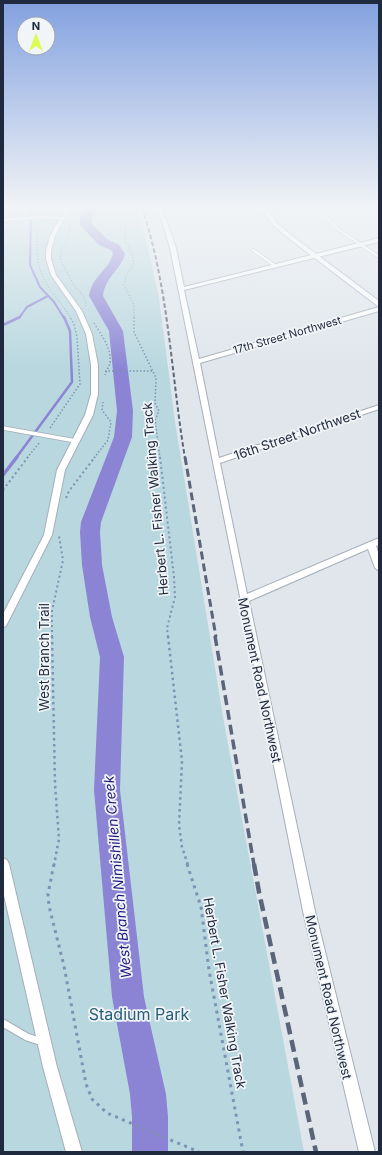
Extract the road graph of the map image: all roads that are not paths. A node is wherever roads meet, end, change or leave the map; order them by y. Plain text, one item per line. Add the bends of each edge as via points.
1 (49, 262) edge
2 (176, 262) edge
3 (270, 262) edge
4 (288, 262) edge
5 (323, 262) edge
6 (274, 265) junction
7 (182, 289) junction
8 (379, 305) edge
9 (379, 309) edge
10 (196, 362) junction
11 (379, 407) edge
12 (3, 428) edge
13 (76, 441) junction
14 (216, 462) junction
15 (375, 543) edge
16 (379, 568) edge
17 (244, 599) junction
18 (3, 623) edge
19 (3, 864) edge
20 (3, 1023) edge
21 (44, 1042) junction
22 (74, 1152) edge
23 (367, 1152) edge

1 - 13 street via 55,278 84,322 94,356 92,405
2 - 7 street, Monument Road Northwest
3 - 6 lane
4 - 6 street
5 - 8 main road
6 - 7 street
7 - 10 street, Monument Road Northwest
9 - 10 street, 17th Street Northwest
10 - 14 street, Monument Road Northwest
11 - 14 street, 16th Street Northwest
12 - 13 lane
13 - 18 street via 59,478 48,535
14 - 17 street, Monument Road Northwest
15 - 16 street
15 - 17 street
17 - 23 street, Monument Road Northwest via 311,919
19 - 21 street
20 - 21 lane via 27,1038
21 - 22 street

